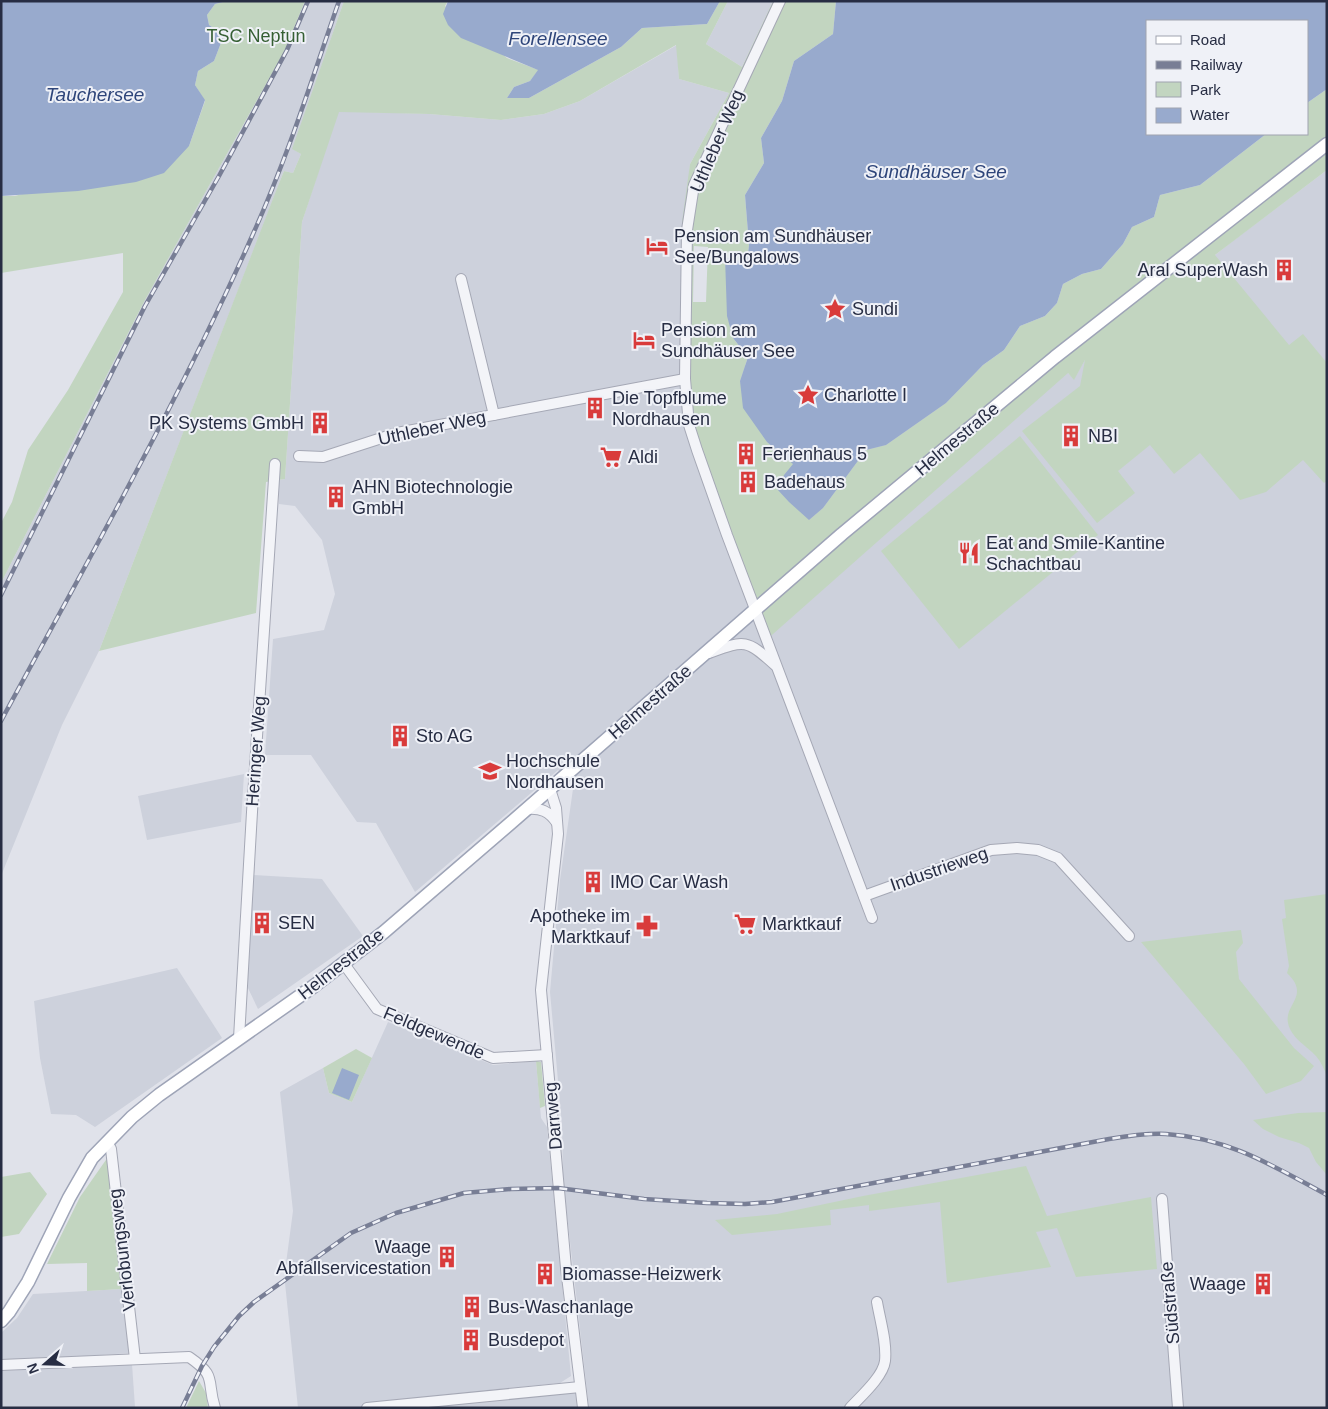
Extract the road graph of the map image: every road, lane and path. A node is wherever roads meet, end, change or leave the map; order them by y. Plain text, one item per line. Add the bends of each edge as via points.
1 (780, 1) edge
2 (1327, 144) edge
3 (461, 279) dead end
4 (685, 379) junction
5 (494, 415) junction
6 (299, 456) dead end
7 (276, 464) dead end
8 (756, 609) junction
9 (705, 654) junction
10 (778, 667) junction
11 (550, 789) junction
12 (527, 809) junction
13 (558, 824) junction
14 (864, 896) junction
15 (872, 918) dead end
16 (1129, 936) dead end
17 (344, 964) junction
18 (239, 1038) junction
19 (547, 1055) junction
20 (107, 1142) junction
21 (1162, 1199) dead end
22 (877, 1302) dead end
23 (1, 1320) edge
24 (135, 1358) junction
25 (1, 1365) edge
26 (580, 1386) junction
27 (417, 1405) edge
28 (215, 1408) edge
29 (367, 1408) edge
30 (583, 1408) edge
31 (850, 1408) edge
32 (1178, 1408) edge

1 - 4 street, Uthleber Weg via 694,185 687,230
2 - 8 main road, Helmestraße via 1055,357
3 - 5 street
4 - 5 street, Uthleber Weg
4 - 8 street, Uthleber Weg via 689,425
5 - 6 street, Uthleber Weg via 397,433 323,458
7 - 18 street, Heringer Weg
8 - 9 main road, Helmestraße
8 - 10 street
9 - 10 street via 742,643 758,650
9 - 11 main road, Helmestraße
10 - 14 street
11 - 12 main road, Helmestraße
11 - 13 street, Darrweg
12 - 13 street via 546,811
12 - 17 main road, Helmestraße
13 - 19 street, Darrweg via 541,990
14 - 15 street
14 - 16 street, Industrieweg via 991,850 1038,850 1058,858
17 - 18 main road, Helmestraße
17 - 19 street, Feldgewende via 377,1009 493,1058
18 - 20 main road, Helmestraße via 159,1095
19 - 26 street, Darrweg
20 - 23 main road, Helmestraße via 92,1158 28,1282
20 - 24 street, Verlobungsweg via 111,1149
21 - 32 street, Südstraße
22 - 31 street via 885,1362 877,1378
24 - 25 street
24 - 28 street via 189,1357 202,1366 210,1378
26 - 27 street
26 - 30 street, Darrweg
27 - 29 street

